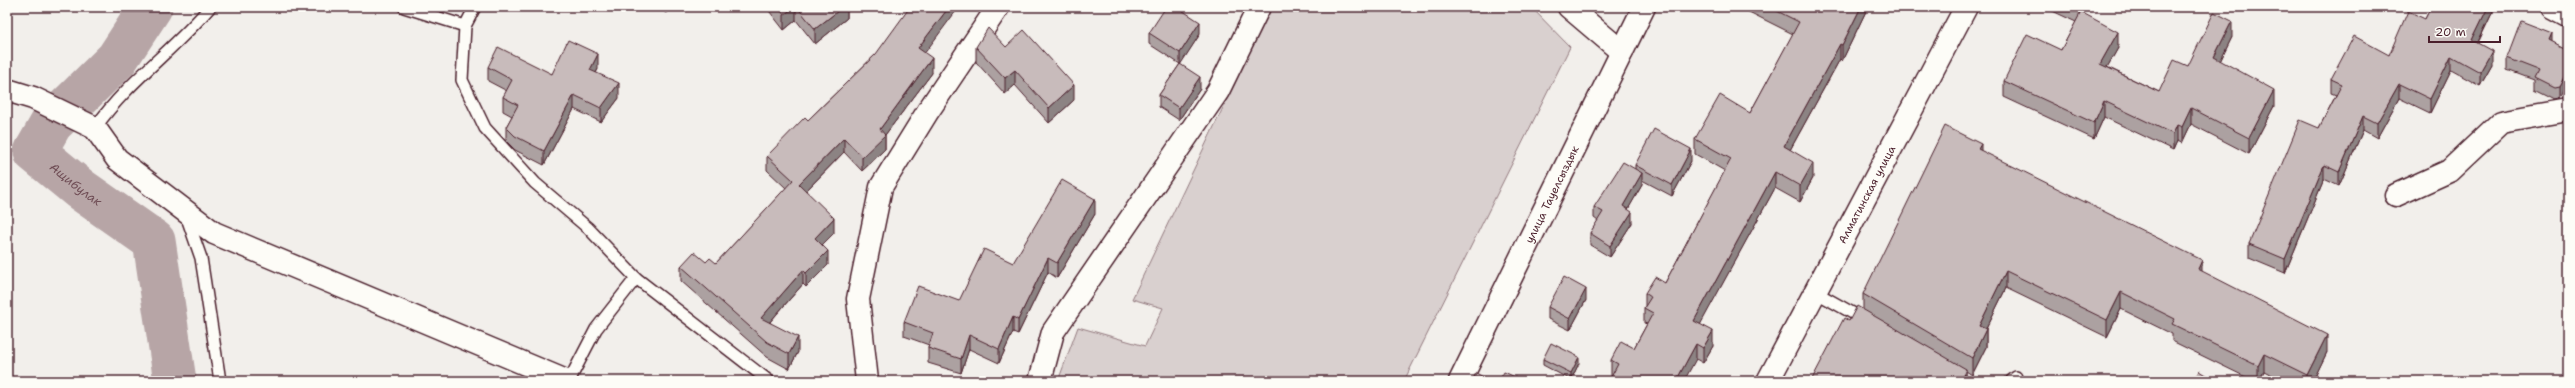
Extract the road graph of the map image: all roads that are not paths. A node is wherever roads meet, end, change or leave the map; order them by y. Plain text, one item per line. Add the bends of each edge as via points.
1 (210, 7) edge
2 (404, 7) edge
3 (475, 7) edge
4 (998, 7) edge
5 (1259, 7) edge
6 (1569, 7) edge
7 (1644, 7) edge
8 (1966, 7) edge
9 (2553, 7) edge
10 (2568, 15) edge
11 (465, 26) junction
12 (1622, 52) junction
13 (7, 90) edge
14 (2568, 110) edge
15 (95, 128) junction
16 (2396, 196) dead end
17 (185, 213) junction
18 (636, 278) junction
19 (1815, 292) junction
20 (1876, 327) edge
21 (860, 377) edge
22 (220, 381) edge
23 (566, 381) edge
24 (569, 381) edge
25 (769, 381) edge
26 (1040, 381) edge
27 (1460, 381) edge
28 (1768, 381) edge

1 - 15 lane via 187,35 140,75 111,106
2 - 11 lane
3 - 11 lane
4 - 21 street via 928,111 881,187 858,299
5 - 26 street via 1218,91 1053,332
6 - 12 street
7 - 12 street, улица Тауелсыздык
8 - 19 street, Алматинская улица
9 - 10 street
11 - 18 lane via 462,80 486,128 535,183 588,228
12 - 27 street, улица Тауелсыздык
13 - 15 street via 33,98
14 - 16 street via 2501,122 2449,171
15 - 17 street via 117,159
17 - 22 lane via 201,258
17 - 23 street via 214,233
18 - 24 lane via 596,329
18 - 25 lane
19 - 20 lane
19 - 28 street, Алматинская улица

